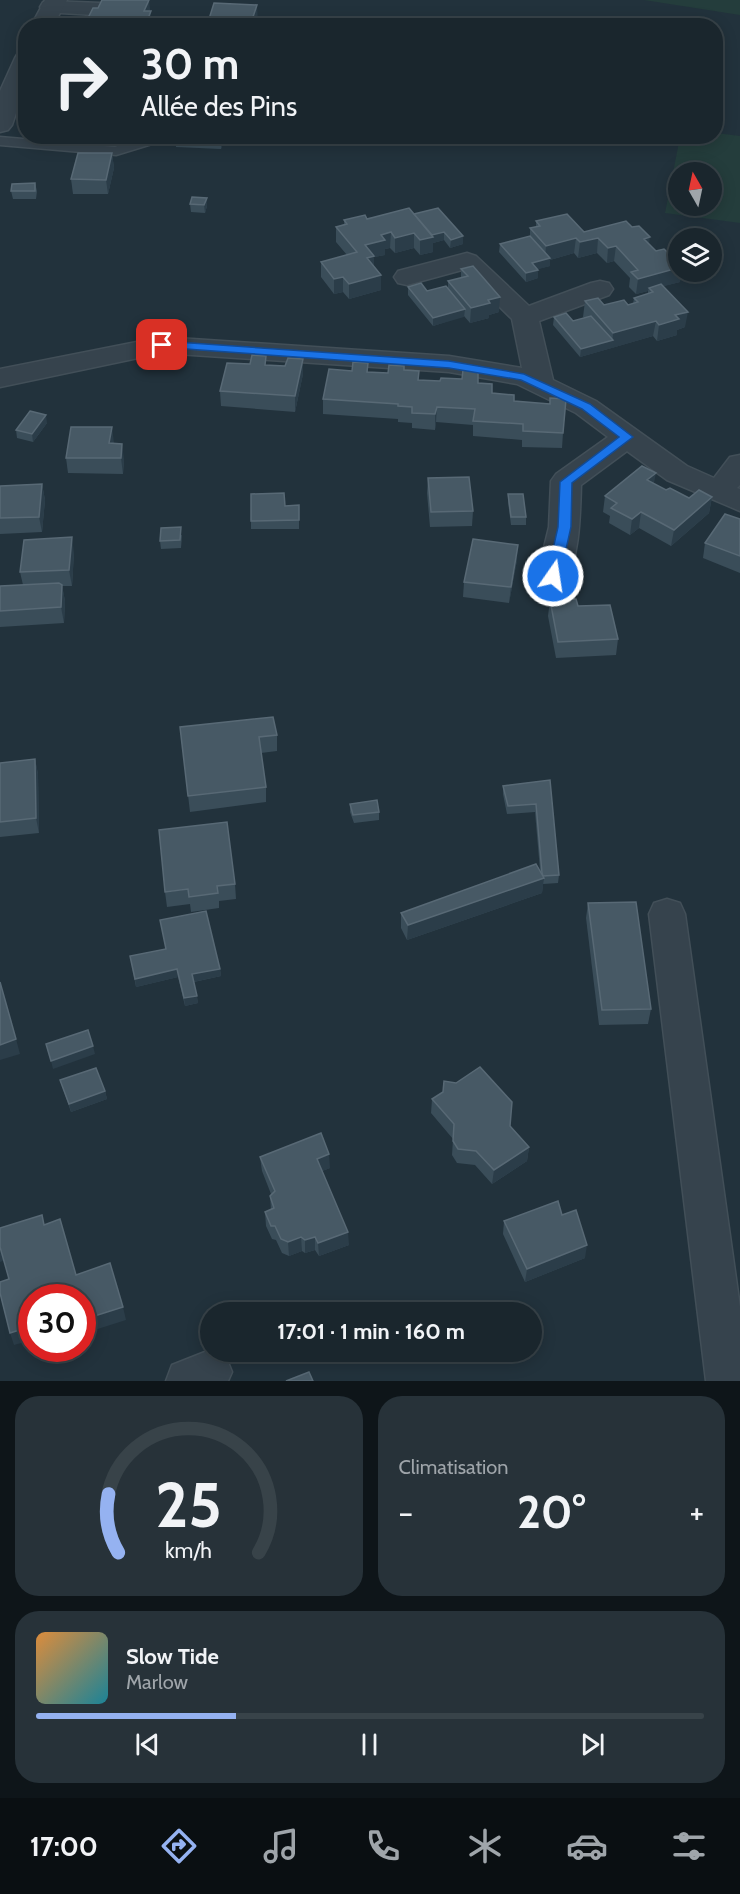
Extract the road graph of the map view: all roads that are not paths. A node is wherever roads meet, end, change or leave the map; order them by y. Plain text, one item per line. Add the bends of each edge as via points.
1 (50, 11) edge
2 (122, 18) edge
3 (18, 72) edge
4 (0, 125) edge
5 (0, 141) edge
6 (18, 143) edge
7 (35, 144) edge
8 (138, 144) edge
9 (407, 277) dead end
10 (600, 289) dead end
11 (525, 317) junction
12 (0, 378) edge
13 (540, 385) junction
14 (627, 437) junction
15 (740, 464) edge
16 (729, 496) edge
17 (553, 576) dead end
18 (667, 914) dead end
19 (728, 1381) edge

1 - 2 street via 124,10
3 - 4 street
5 - 6 lane
7 - 8 lane via 116,151
9 - 11 street via 466,261
10 - 11 street
11 - 13 street
12 - 13 street via 162,345 449,364 524,377
13 - 14 street via 586,407
14 - 16 street via 677,473
14 - 17 street via 566,482 564,527
15 - 16 street
18 - 19 street

